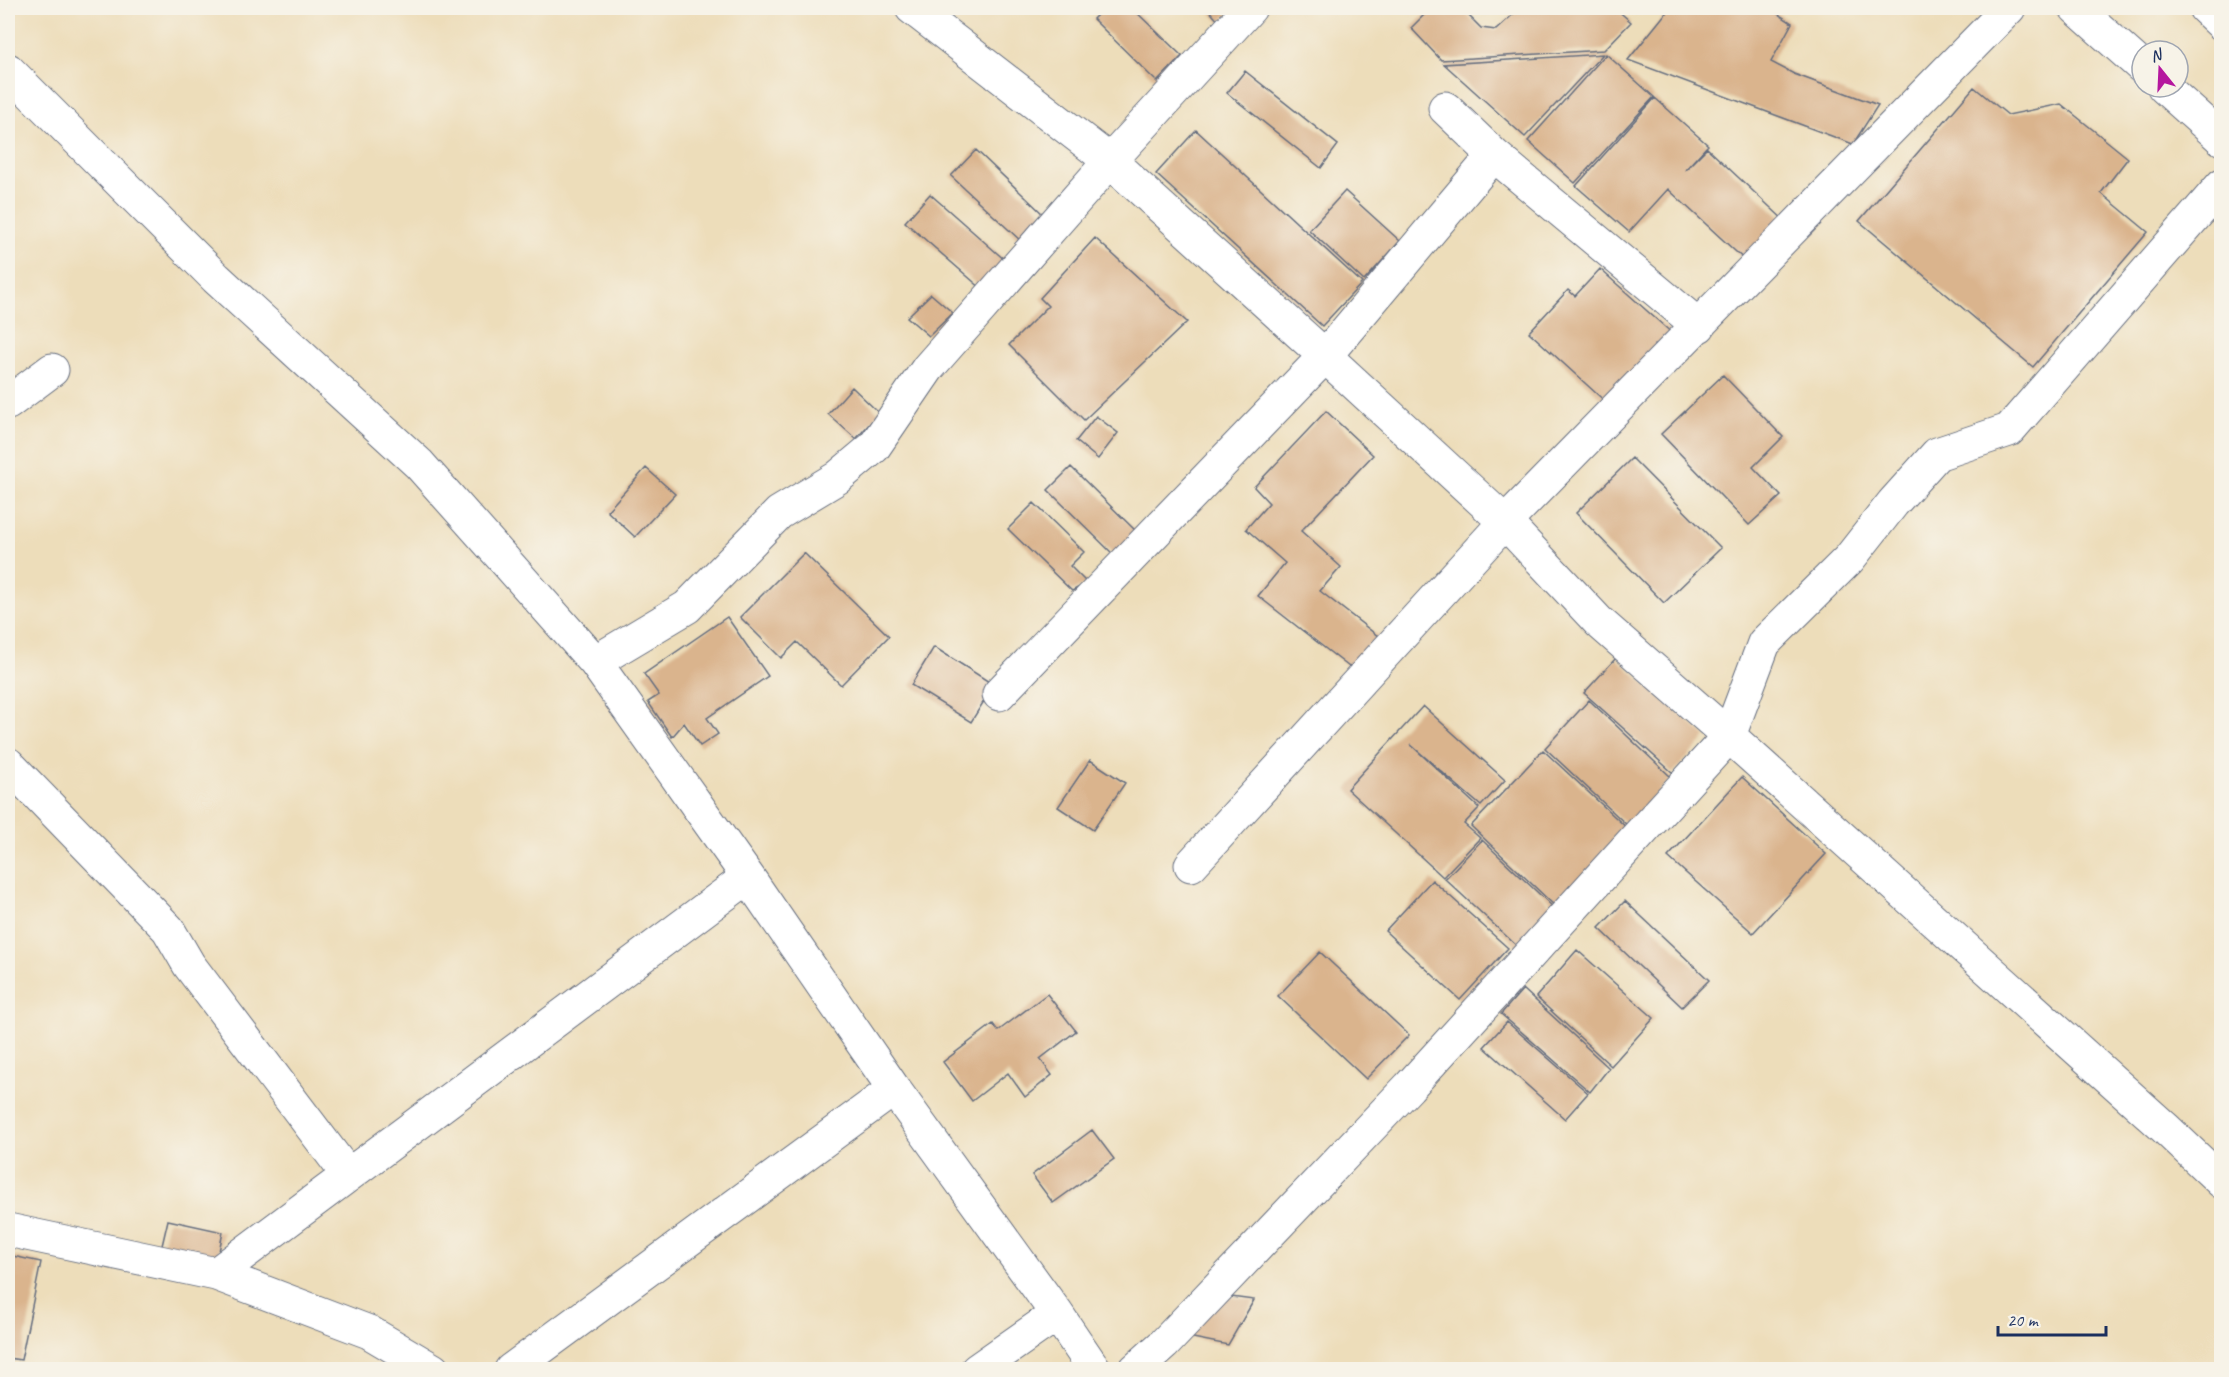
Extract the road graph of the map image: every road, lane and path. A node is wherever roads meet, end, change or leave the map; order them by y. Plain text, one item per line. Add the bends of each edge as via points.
1 (912, 8) edge
2 (1250, 8) edge
3 (2009, 8) edge
4 (2076, 8) edge
5 (2205, 8) edge
6 (2222, 24) edge
7 (2130, 56) edge
8 (8, 70) edge
9 (2177, 99) edge
10 (1445, 108) dead end
11 (2222, 139) edge
12 (1494, 155) junction
13 (1110, 161) junction
14 (2222, 184) edge
15 (1699, 326) junction
16 (1325, 356) junction
17 (52, 370) dead end
18 (8, 403) edge
19 (1505, 522) junction
20 (595, 662) junction
21 (999, 694) dead end
22 (1729, 736) junction
23 (8, 764) edge
24 (1191, 865) dead end
25 (748, 877) junction
26 (894, 1089) junction
27 (348, 1175) junction
28 (2222, 1182) edge
29 (17, 1236) edge
30 (216, 1274) junction
31 (1057, 1314) junction
32 (433, 1370) edge
33 (511, 1370) edge
34 (977, 1370) edge
35 (1095, 1370) edge
36 (1135, 1370) edge

1 - 13 main road
2 - 13 main road
3 - 15 main road
4 - 7 main road
5 - 6 main road
8 - 20 main road via 216,278 418,464
9 - 11 main road
10 - 12 main road
12 - 15 main road
12 - 16 main road
13 - 16 main road
13 - 20 main road via 928,368 873,447 837,478 779,513 687,607
14 - 22 main road via 2009,430 1937,454 1849,559 1764,643
15 - 19 main road
16 - 19 main road
16 - 21 main road
17 - 18 main road
19 - 22 main road via 1599,622
19 - 24 main road
20 - 25 main road
22 - 28 main road
22 - 36 main road via 1409,1087
23 - 27 main road via 168,929 189,965
25 - 26 main road
25 - 27 main road
26 - 31 main road
26 - 33 main road
27 - 30 main road
29 - 30 main road
30 - 32 main road via 369,1332
31 - 34 main road
31 - 35 main road

